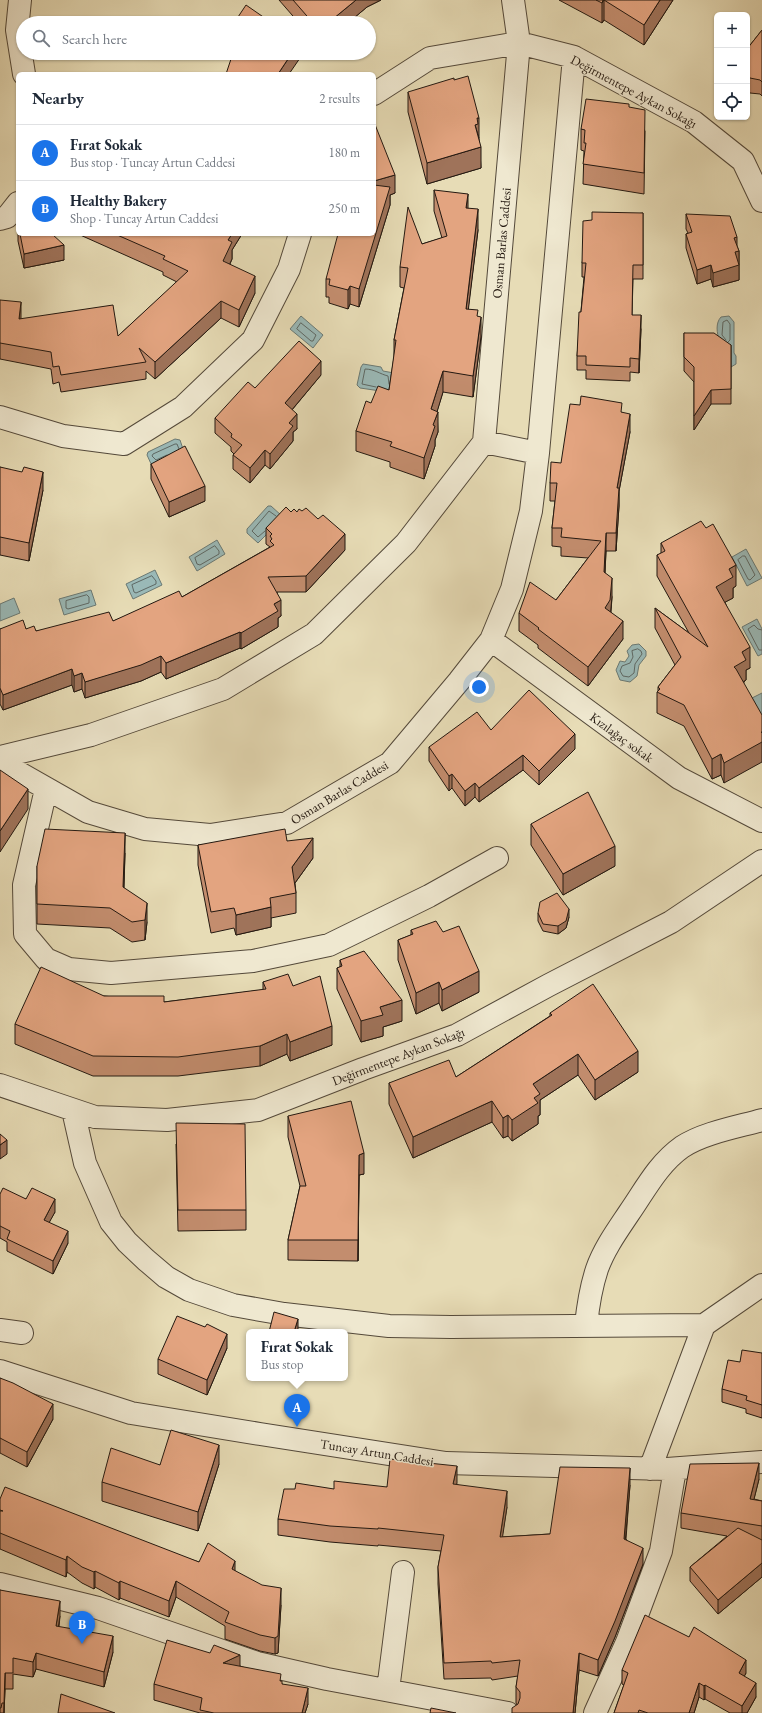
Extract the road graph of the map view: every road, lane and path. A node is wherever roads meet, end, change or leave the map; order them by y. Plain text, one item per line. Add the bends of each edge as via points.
1 (20, 0) edge
2 (513, 0) edge
3 (18, 16) edge
4 (519, 43) junction
5 (574, 56) junction
6 (22, 60) edge
7 (24, 72) edge
8 (376, 93) edge
9 (762, 201) edge
10 (16, 206) edge
11 (0, 219) edge
12 (299, 236) edge
13 (0, 417) edge
14 (484, 442) junction
15 (538, 453) junction
16 (491, 640) junction
17 (0, 757) edge
18 (0, 762) edge
19 (46, 788) junction
20 (762, 821) edge
21 (497, 858) dead end
22 (762, 861) edge
23 (0, 1085) edge
24 (73, 1110) junction
25 (762, 1120) edge
26 (762, 1285) edge
27 (586, 1325) junction
28 (704, 1325) junction
29 (0, 1330) edge
30 (22, 1332) dead end
31 (0, 1371) edge
32 (762, 1462) edge
33 (650, 1469) junction
34 (675, 1469) junction
35 (403, 1572) dead end
36 (0, 1584) edge
37 (388, 1690) junction
38 (472, 1710) edge
39 (508, 1713) edge
40 (595, 1713) edge

1 - 3 street
2 - 4 street, Osman Barlas Caddesi
4 - 5 street, Değirmentepe Aykan Sokağı
4 - 8 street via 430,58
4 - 14 street, Osman Barlas Caddesi
5 - 9 street, Değirmentepe Aykan Sokağı via 694,122 743,161
5 - 15 street, Osman Barlas Caddesi
6 - 7 street
10 - 11 street via 7,217
12 - 13 street via 289,269 254,340 183,407 124,444 64,436
14 - 15 street
14 - 17 street via 406,543 314,634 223,689 91,735
15 - 16 street, Osman Barlas Caddesi via 531,511 512,589
16 - 19 street, Osman Barlas Caddesi via 390,763 288,823 210,835 145,829 88,812
16 - 20 street, Kızılağaç sokak via 679,778
18 - 19 street, Osman Barlas Caddesi
19 - 21 street via 24,885 25,934 46,959 69,969 111,973 253,961 329,945 429,896
22 - 24 street, Değirmentepe Aykan Sokağı via 671,922 457,1035 258,1110 167,1120 95,1117
23 - 24 street, Değirmentepe Aykan Sokağı
24 - 27 street via 85,1163 111,1222 146,1260 166,1277 189,1290 232,1305 284,1314 389,1326
25 - 27 street via 700,1138 668,1158 656,1172 608,1246 591,1290
26 - 28 street
27 - 28 street
28 - 33 street
29 - 30 street
31 - 33 street, Tuncay Artun Caddesi via 131,1412 446,1463
32 - 34 street, Tuncay Artun Caddesi
33 - 34 street, Tuncay Artun Caddesi
34 - 40 street via 661,1551 627,1642
35 - 37 street
36 - 37 street via 98,1608 257,1663
37 - 38 street
38 - 39 street

